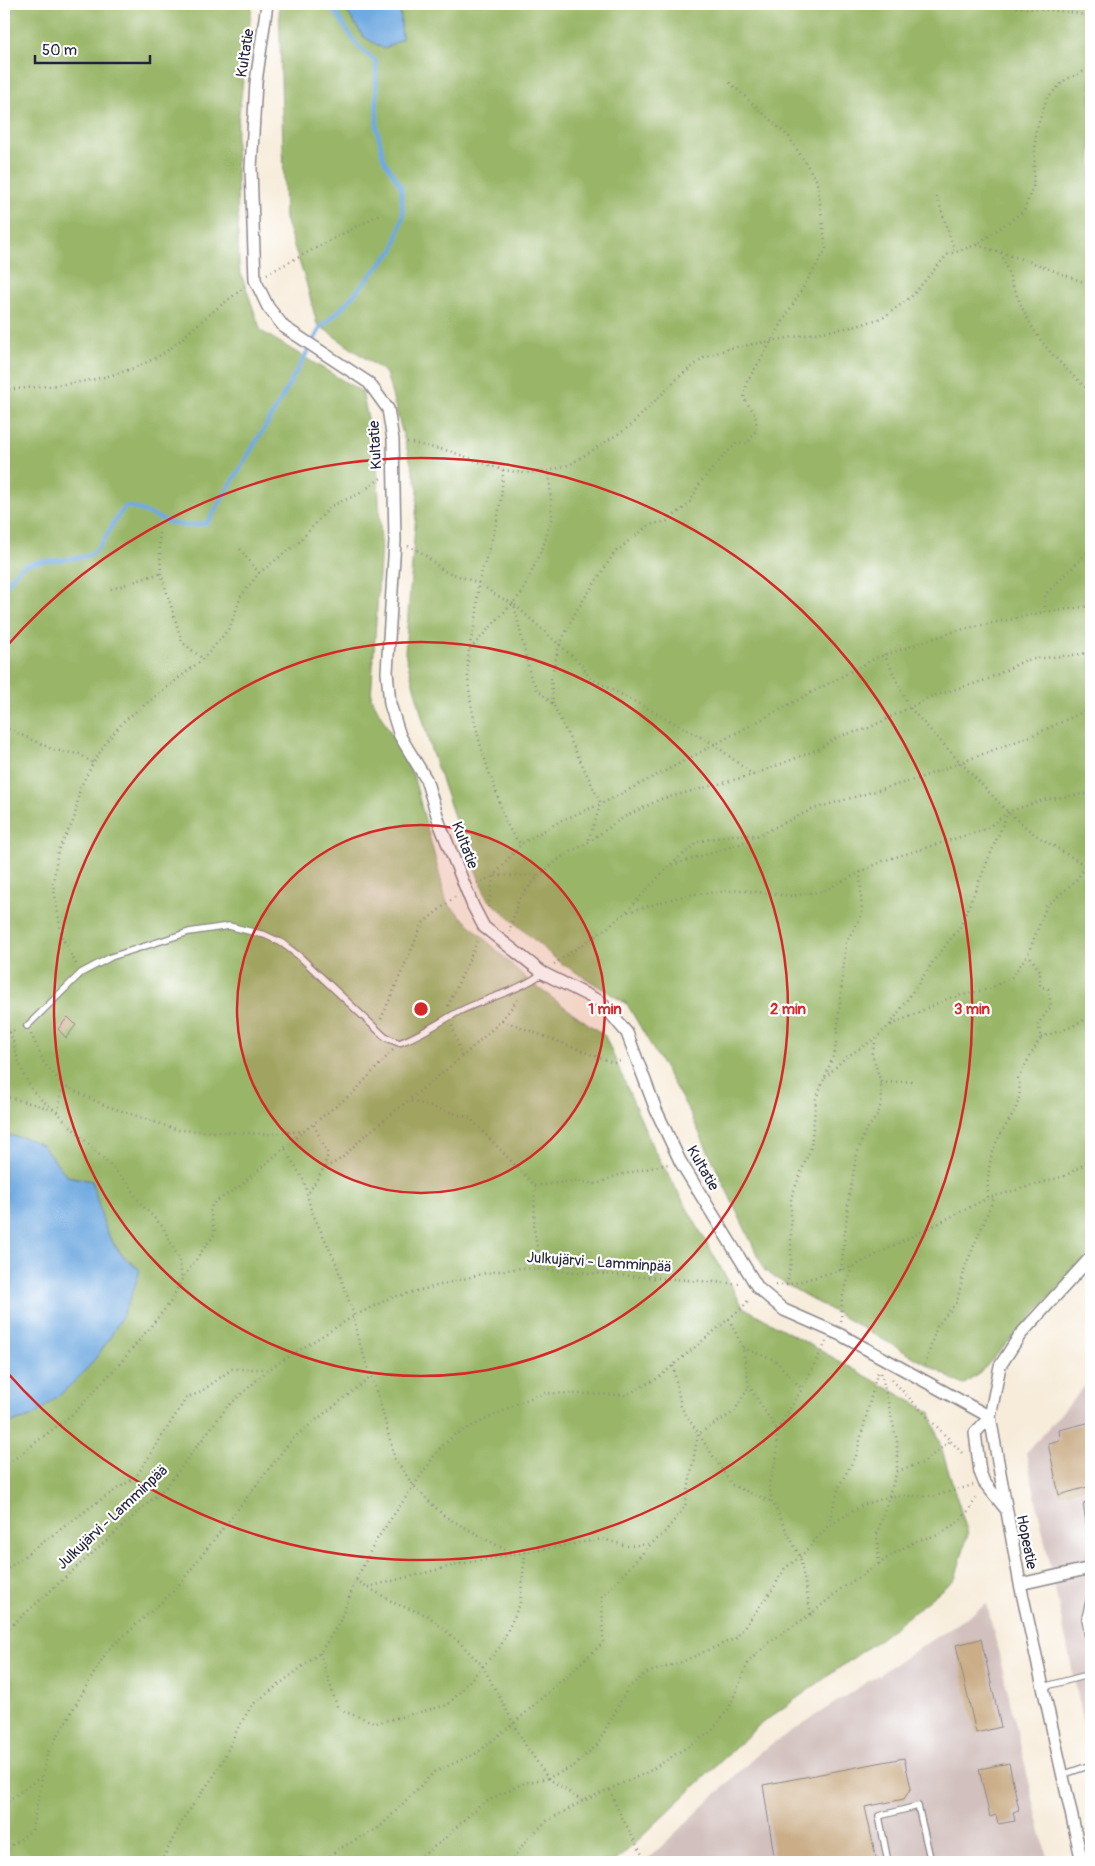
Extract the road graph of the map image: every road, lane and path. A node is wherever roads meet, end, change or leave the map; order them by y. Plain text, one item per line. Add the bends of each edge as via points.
1 (267, 4) edge
2 (1012, 4) edge
3 (1091, 17) edge
4 (1091, 68) edge
5 (728, 82) dead end
6 (937, 196) dead end
7 (382, 213) dead end
8 (976, 245) junction
9 (955, 252) junction
10 (1000, 253) junction
11 (255, 280) junction
12 (1091, 284) edge
13 (772, 339) junction
14 (5, 390) edge
15 (1091, 392) edge
16 (393, 440) junction
17 (4, 450) edge
18 (392, 466) junction
19 (503, 470) junction
20 (549, 471) junction
21 (159, 533) dead end
22 (395, 541) junction
23 (240, 549) dead end
24 (1091, 549) edge
25 (161, 573) junction
26 (259, 573) junction
27 (479, 583) junction
28 (111, 589) dead end
29 (514, 604) junction
30 (1091, 606) edge
31 (1045, 612) junction
32 (559, 646) junction
33 (469, 650) junction
34 (1091, 653) edge
35 (884, 654) junction
36 (203, 659) junction
37 (553, 704) junction
38 (909, 707) junction
39 (1091, 708) edge
40 (4, 727) edge
41 (714, 744) junction
42 (960, 762) junction
43 (93, 763) junction
44 (753, 775) junction
45 (1091, 793) edge
46 (601, 804) junction
47 (1008, 812) junction
48 (758, 835) junction
49 (587, 843) junction
50 (521, 844) junction
51 (1091, 858) edge
52 (669, 866) junction
53 (1086, 866) junction
54 (860, 872) junction
55 (1091, 872) edge
56 (540, 875) junction
57 (494, 876) junction
58 (466, 888) junction
59 (626, 912) junction
60 (484, 927) junction
61 (503, 942) junction
62 (1028, 954) junction
63 (81, 973) junction
64 (542, 973) junction
65 (530, 982) junction
66 (1091, 1016) edge
67 (448, 1019) junction
68 (502, 1020) junction
69 (27, 1026) junction
70 (889, 1026) junction
71 (376, 1029) junction
72 (10, 1032) junction
73 (4, 1034) edge
74 (877, 1037) junction
75 (1041, 1037) junction
76 (399, 1043) junction
77 (636, 1056) junction
78 (462, 1058) junction
79 (824, 1080) junction
80 (914, 1082) dead end
81 (880, 1083) junction
82 (63, 1085) junction
83 (4, 1096) edge
84 (411, 1101) junction
85 (58, 1111) junction
86 (314, 1125) junction
87 (304, 1131) junction
88 (285, 1149) junction
89 (1091, 1160) edge
90 (680, 1161) junction
91 (324, 1168) junction
92 (535, 1186) junction
93 (308, 1193) junction
94 (996, 1196) junction
95 (988, 1198) junction
96 (1091, 1257) edge
97 (540, 1267) junction
98 (852, 1267) junction
99 (841, 1270) junction
100 (182, 1279) junction
101 (787, 1285) junction
102 (758, 1288) junction
103 (354, 1316) junction
104 (729, 1319) junction
105 (836, 1333) junction
106 (743, 1348) junction
107 (673, 1366) junction
108 (879, 1366) junction
109 (269, 1369) junction
110 (886, 1373) dead end
111 (371, 1377) junction
112 (920, 1378) junction
113 (892, 1380) dead end
114 (749, 1386) junction
115 (802, 1389) junction
116 (990, 1417) junction
117 (777, 1430) junction
118 (698, 1434) junction
119 (951, 1440) junction
120 (4, 1467) edge
121 (897, 1471) junction
122 (982, 1477) junction
123 (413, 1485) junction
124 (891, 1496) junction
125 (772, 1502) junction
126 (1087, 1506) dead end
127 (1005, 1508) junction
128 (828, 1526) junction
129 (1091, 1531) edge
130 (651, 1544) junction
131 (526, 1552) junction
132 (513, 1554) junction
133 (800, 1557) junction
134 (879, 1564) junction
135 (1091, 1568) edge
136 (4, 1571) edge
137 (356, 1580) junction
138 (1020, 1584) junction
139 (368, 1587) junction
140 (1091, 1593) edge
141 (811, 1614) junction
142 (4, 1636) edge
143 (320, 1653) junction
144 (1091, 1656) edge
145 (482, 1665) junction
146 (1091, 1674) edge
147 (1043, 1687) junction
148 (514, 1723) junction
149 (1091, 1765) edge
150 (43, 1775) junction
151 (1062, 1775) junction
152 (548, 1778) junction
153 (610, 1790) junction
154 (583, 1801) junction
155 (4, 1804) edge
156 (4, 1851) edge
157 (161, 1862) edge
158 (322, 1862) edge
159 (414, 1862) edge
160 (510, 1862) edge
161 (646, 1862) edge
162 (888, 1862) edge
163 (931, 1862) edge
164 (1082, 1862) edge

1 - 11 street, Kultatie via 256,82 251,168
2 - 3 path via 1045,12 1072,11
4 - 8 path via 1065,80 1047,98 1036,131 1034,186 1024,211
5 - 13 path via 789,138 817,181 826,249
6 - 9 path
7 - 11 path
8 - 9 path
8 - 10 path
9 - 13 path via 947,255 911,297 884,317 856,326
10 - 12 path
10 - 15 path via 1042,342
11 - 14 path via 211,312 164,353 143,365 119,374 56,386
11 - 16 street, Kultatie via 268,307 284,327 369,383 388,409
13 - 20 path via 705,357 679,377 629,427 571,464
13 - 32 path via 747,382 744,399 755,414 758,429 748,443 737,444 727,452 700,483 689,504 667,521 649,525 615,552
14 - 17 path
16 - 18 street, Kultatie
16 - 19 path via 449,451
18 - 22 street, Kultatie
18 - 26 path via 376,483 331,506 299,542
19 - 20 path via 524,473
19 - 27 path via 500,514
20 - 29 path via 552,516 544,544
21 - 25 path
22 - 27 path via 421,552 444,571
22 - 58 street, Kultatie via 387,672 390,704 400,736 426,778 440,825
23 - 26 path
24 - 31 path via 1045,595
25 - 28 path
25 - 36 path via 182,642
26 - 36 path via 241,596 230,626
27 - 29 path
27 - 33 path
29 - 32 path
29 - 33 path
29 - 37 path via 530,675 537,689
30 - 31 path
31 - 35 path via 959,630
32 - 37 path via 551,678
32 - 41 path via 581,664 590,678
33 - 50 path via 470,695 484,760 503,816 512,835
34 - 38 path via 1026,660 986,680
35 - 38 path
35 - 41 path
36 - 43 path via 124,721
37 - 46 path
38 - 42 path
38 - 44 path via 867,729 839,736 819,749
39 - 42 path via 1038,733
40 - 43 path via 54,750 79,754
41 - 44 path
41 - 46 path
42 - 47 path
42 - 48 path via 917,779 814,809
43 - 63 path via 80,788 74,820 58,850 53,884 62,937
44 - 49 path via 661,799 624,817
45 - 47 path via 1043,800
46 - 49 path
46 - 50 path via 562,820
47 - 53 path via 1034,834
47 - 54 path via 986,829
47 - 70 path via 960,928 935,958
48 - 52 path via 740,844
48 - 52 path via 732,835 700,841
49 - 56 path via 563,856
50 - 57 path
51 - 53 path
52 - 59 path
53 - 55 path
53 - 62 path via 1075,882 1047,905
54 - 59 path via 823,891 791,896 741,890 686,895
54 - 79 path via 862,914 846,943 835,1052
56 - 57 path
56 - 61 path via 519,899 512,927
57 - 58 path
57 - 60 path
58 - 60 street, Kultatie
58 - 71 path via 423,923
59 - 64 path
60 - 61 street, Kultatie
60 - 67 path via 448,1006
61 - 64 street, Kultatie
62 - 70 path via 1012,977 989,989 949,998
62 - 75 path via 1040,971 1040,986 1048,989 1051,1006 1038,1024
63 - 69 lane
63 - 71 lane via 111,957 158,941 229,926 265,934 282,943
64 - 65 lane
64 - 77 street, Kultatie via 601,1002 627,1033
65 - 67 lane
65 - 68 path
66 - 75 path via 1069,1028
67 - 76 lane via 420,1036
67 - 78 path
68 - 77 path via 614,1063
68 - 78 path
69 - 72 path
69 - 82 path via 44,1063
70 - 74 path
71 - 76 lane
72 - 73 path
72 - 85 path via 32,1089
74 - 79 path via 845,1058
74 - 81 path via 872,1053
75 - 95 path via 1018,1078 1020,1088 1013,1117 997,1142 987,1174
76 - 86 path via 354,1092
77 - 90 street, Kultatie
78 - 84 path
79 - 101 path via 816,1099 810,1147 791,1198 791,1262
80 - 81 path
81 - 99 path via 882,1100 878,1114 865,1132 857,1154
82 - 85 path
82 - 87 path via 104,1105 178,1130 267,1134
83 - 85 path
84 - 91 path via 341,1159
84 - 92 path via 470,1118
85 - 100 path via 128,1182 140,1203 163,1227 179,1259
86 - 87 path
86 - 91 path via 328,1154
87 - 88 path
88 - 93 path
88 - 100 path via 212,1204 210,1212 215,1233
89 - 94 path, Julkujärvi - Lamminpää via 1065,1176
90 - 92 path via 616,1176 597,1184 574,1180
90 - 102 street, Kultatie
91 - 93 path
92 - 97 path via 534,1228
93 - 103 path via 311,1210 336,1263
94 - 95 path, Julkujärvi - Lamminpää
94 - 112 path via 965,1267 957,1302 937,1326
95 - 98 path, Julkujärvi - Lamminpää
96 - 116 street, Hopeatie via 1020,1334 1000,1366
97 - 102 path, Julkujärvi - Lamminpää via 730,1282
97 - 103 path, Julkujärvi - Lamminpää via 486,1273 428,1287 390,1298
98 - 99 path, Julkujärvi - Lamminpää
98 - 105 path
99 - 101 path, Julkujärvi - Lamminpää
100 - 120 path via 153,1325 74,1413
101 - 102 path, Julkujärvi - Lamminpää
102 - 104 path
102 - 105 street, Kultatie via 784,1310
103 - 109 path, Julkujärvi - Lamminpää
103 - 111 path
104 - 106 path
104 - 107 path
105 - 112 street, Kultatie
105 - 115 path
106 - 114 path
106 - 115 path via 774,1360
107 - 118 path via 681,1407
107 - 123 path via 626,1395 545,1393 523,1401 454,1435 439,1449
108 - 110 path
108 - 121 path via 896,1433
108 - 128 path via 856,1456 840,1484
109 - 136 path via 232,1369 199,1393 187,1397 136,1477
109 - 142 path, Julkujärvi - Lamminpää via 227,1407 166,1487 10,1627
111 - 123 path via 394,1459
111 - 150 path via 292,1439 174,1590 107,1651 47,1754
112 - 116 street, Kultatie
113 - 119 path
114 - 117 path
114 - 118 path via 734,1412
115 - 117 path
116 - 122 street via 976,1433
116 - 127 street, Hopeatie
117 - 125 path via 777,1456 769,1484
118 - 125 path via 732,1485
118 - 130 path via 685,1507
119 - 121 path via 923,1463
119 - 122 path
121 - 124 path
122 - 124 path via 935,1496
122 - 127 street
122 - 134 path via 970,1509 958,1522 938,1535 916,1541
123 - 132 path via 444,1516
123 - 137 path via 375,1542
124 - 128 path via 863,1505
124 - 134 path via 877,1534
125 - 133 path
126 - 129 lane
127 - 138 street, Hopeatie
128 - 133 path
130 - 131 path via 628,1546 602,1540
130 - 148 path via 602,1597 603,1643
131 - 132 path
131 - 145 path via 520,1604 500,1647
132 - 139 path
133 - 141 path
133 - 152 path via 785,1568 736,1638 679,1663 646,1673 628,1688 597,1745 574,1766
134 - 141 path via 840,1588
135 - 138 street
137 - 139 path
137 - 143 path via 339,1623
138 - 147 street, Hopeatie
139 - 145 path via 396,1604 427,1615
140 - 144 lane via 1086,1618
141 - 153 path via 783,1631 750,1662 729,1708 712,1731 648,1772
143 - 145 path via 338,1709 376,1723 448,1706
143 - 157 path via 252,1705 218,1770 183,1819
145 - 148 path
146 - 147 lane
147 - 151 street, Hopeatie
148 - 152 path
148 - 158 path via 477,1752 434,1772 380,1827
149 - 151 lane
150 - 155 path
150 - 156 path via 32,1830
151 - 164 street, Hopeatie
152 - 154 path
152 - 159 path via 524,1783 480,1804 443,1840
153 - 154 path
153 - 161 path
154 - 160 path via 547,1821 528,1838
162 - 163 lane via 879,1816 918,1806

